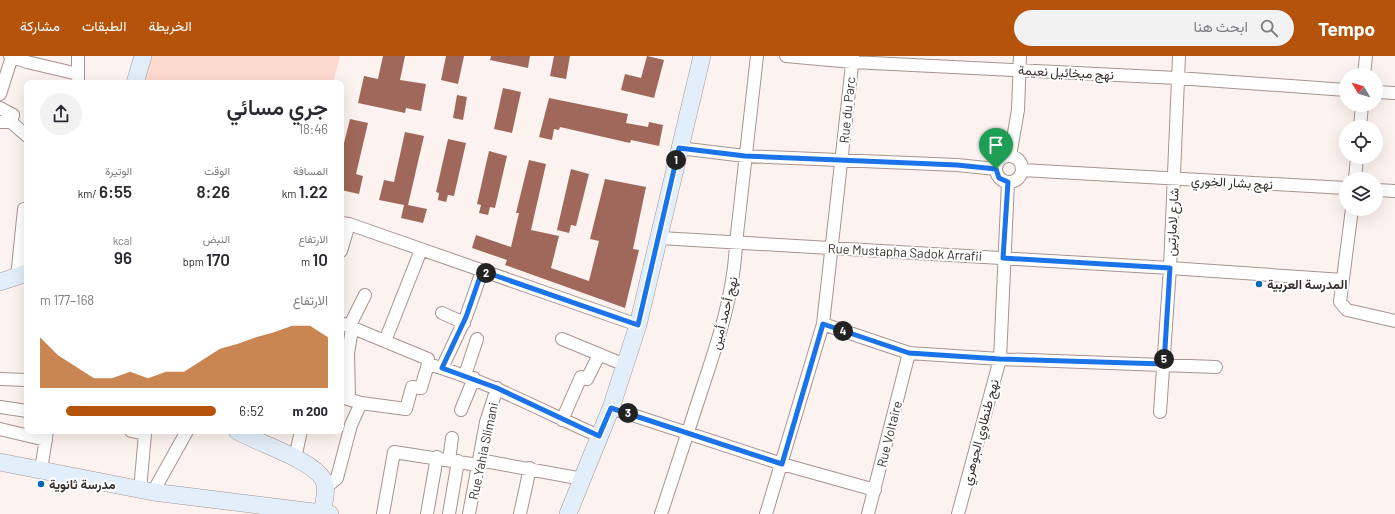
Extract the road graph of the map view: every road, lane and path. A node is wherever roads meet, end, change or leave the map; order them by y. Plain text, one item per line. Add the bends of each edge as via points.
1 (11, 56) edge
2 (78, 56) edge
3 (143, 56) edge
4 (702, 56) edge
5 (757, 56) edge
6 (786, 56) edge
7 (1020, 56) edge
8 (1179, 56) edge
9 (1366, 56) edge
10 (853, 59) edge
11 (1365, 68) edge
12 (1020, 70) junction
13 (1177, 78) junction
14 (78, 79) edge
15 (136, 80) edge
16 (1339, 90) edge
17 (1383, 93) edge
18 (0, 94) edge
19 (1395, 94) edge
20 (0, 108) edge
21 (6, 122) edge
22 (24, 134) edge
23 (679, 148) junction
24 (745, 156) junction
25 (1010, 156) junction
26 (841, 160) junction
27 (996, 169) junction
28 (1022, 170) junction
29 (1174, 178) junction
30 (1008, 182) junction
31 (1339, 188) edge
32 (1383, 190) edge
33 (1395, 191) edge
34 (24, 209) dead end
35 (1351, 216) edge
36 (345, 223) edge
37 (660, 238) junction
38 (736, 243) junction
39 (831, 248) junction
40 (421, 250) junction
41 (1003, 258) junction
42 (1170, 268) junction
43 (482, 271) junction
44 (22, 275) edge
45 (1343, 280) junction
46 (0, 282) edge
47 (365, 295) dead end
48 (442, 313) dead end
49 (1395, 321) edge
50 (464, 323) junction
51 (823, 324) junction
52 (638, 325) junction
53 (347, 326) edge
54 (477, 339) dead end
55 (562, 339) dead end
56 (385, 341) junction
57 (909, 353) junction
58 (599, 356) junction
59 (1000, 359) junction
60 (428, 364) junction
61 (1164, 364) junction
62 (625, 365) junction
63 (1216, 367) dead end
64 (442, 368) junction
65 (469, 377) junction
66 (0, 379) edge
67 (24, 380) edge
68 (497, 388) junction
69 (345, 398) edge
70 (361, 403) junction
71 (0, 407) edge
72 (611, 408) junction
73 (461, 410) dead end
74 (24, 411) edge
75 (1160, 412) dead end
76 (562, 420) junction
77 (0, 429) edge
78 (688, 432) junction
79 (24, 433) edge
80 (34, 434) edge
81 (145, 434) edge
82 (185, 434) edge
83 (248, 434) edge
84 (300, 434) edge
85 (47, 436) edge
86 (599, 436) junction
87 (452, 438) dead end
88 (437, 457) junction
89 (295, 458) junction
90 (453, 460) junction
91 (0, 462) edge
92 (479, 463) junction
93 (782, 464) junction
94 (530, 468) junction
95 (41, 470) junction
96 (583, 479) junction
97 (326, 487) junction
98 (874, 490) junction
99 (146, 491) junction
100 (326, 514) edge
101 (383, 514) edge
102 (427, 514) edge
103 (449, 514) edge
104 (469, 514) edge
105 (520, 514) edge
106 (568, 514) edge
107 (661, 514) edge
108 (766, 514) edge
109 (868, 514) edge
110 (958, 514) edge

1 - 14 street
1 - 18 street
2 - 14 street
3 - 15 street
4 - 23 street
5 - 24 street, نهج أحمد أمين
6 - 10 street, نهج ميخائيل نعيمة
7 - 12 street
8 - 13 street, شارع لامارتين
9 - 11 street
10 - 12 street, نهج ميخائيل نعيمة
10 - 26 street, Rue du Parc
12 - 13 street, نهج ميخائيل نعيمة
12 - 25 street via 1018,110
13 - 16 street, نهج ميخائيل نعيمة
13 - 29 street, شارع لامارتين
17 - 19 street
20 - 21 street via 12,114
21 - 22 street
23 - 24 street
23 - 37 street
24 - 26 street
24 - 38 street, نهج أحمد أمين
25 - 27 street via 1000,159
25 - 28 street via 1019,160
26 - 27 street
26 - 39 street, Rue du Parc
27 - 30 street via 999,178
28 - 29 street, نهج بشار الخوري
28 - 30 street via 1018,179
29 - 31 street, نهج بشار الخوري
29 - 42 street, شارع لامارتين
30 - 41 street, نهج طنطاوي الجوهري
32 - 33 street
34 - 44 street
35 - 45 street
36 - 40 street
37 - 38 street, Rue Mustapha Sadok Arrafii
37 - 52 street
38 - 39 street, Rue Mustapha Sadok Arrafii
38 - 78 street, نهج أحمد أمين via 735,272 730,299
39 - 41 street, Rue Mustapha Sadok Arrafii
39 - 51 street, Rue du Parc
40 - 43 street
40 - 56 street
41 - 42 street, Rue Mustapha Sadok Arrafii
41 - 59 street, نهج طنطاوي الجوهري
42 - 45 street, Rue Mustapha Sadok Arrafii
42 - 61 street, شارع لامارتين
43 - 50 street
43 - 52 street
44 - 46 street
45 - 49 street via 1340,302 1347,310
47 - 53 street
48 - 50 street
50 - 64 street
51 - 57 street
51 - 93 street, Rue du Parc
52 - 62 street
53 - 56 street
53 - 69 street
54 - 65 street
55 - 58 street
56 - 60 street via 428,359
57 - 59 street
57 - 98 street, Rue Voltaire
58 - 62 street
58 - 76 street via 588,379 580,377
59 - 61 street
59 - 110 street, نهج طنطاوي الجوهري
60 - 64 street
60 - 70 street via 421,388 412,387 406,409
61 - 63 street
61 - 75 street, شارع لامارتين
62 - 72 street
64 - 65 street
65 - 68 street
65 - 73 street
66 - 67 street
68 - 76 street
68 - 92 street, Rue Yahia Slimani via 486,422
69 - 70 street
70 - 97 street via 351,425 337,478
71 - 74 street
72 - 78 street
72 - 86 street
76 - 86 street
77 - 79 street
78 - 93 street
78 - 107 street, نهج أحمد أمين
80 - 85 street
81 - 99 street
82 - 99 street
83 - 89 street
84 - 89 street
85 - 95 street
86 - 96 street
87 - 90 street
88 - 90 street
88 - 101 street via 394,452
88 - 102 street
89 - 97 street via 319,475
90 - 92 street
90 - 103 street
91 - 95 street
92 - 94 street
92 - 104 street, Rue Yahia Slimani
93 - 98 street
93 - 108 street, Rue du Parc
94 - 96 street
94 - 105 street
95 - 99 street
96 - 106 street
97 - 100 street
98 - 109 street, Rue Voltaire
99 - 100 street

